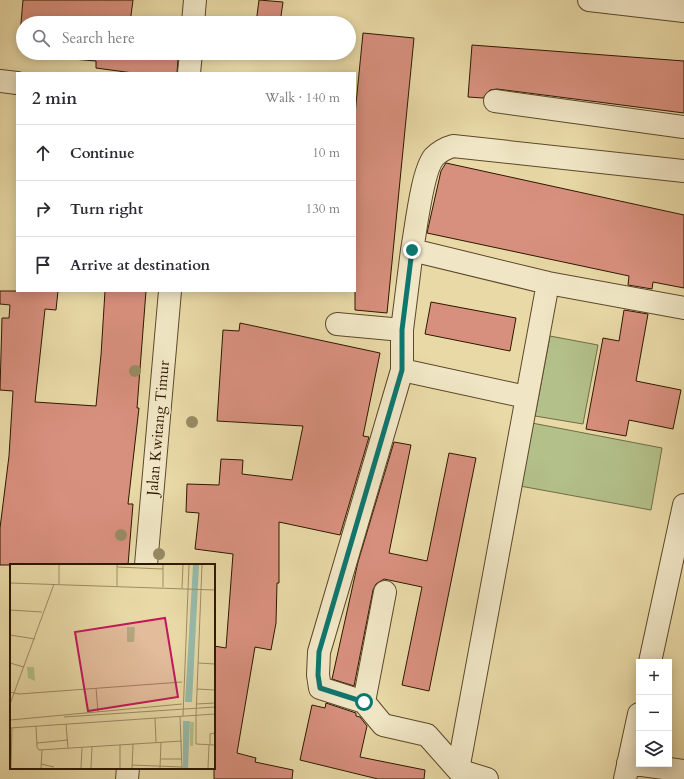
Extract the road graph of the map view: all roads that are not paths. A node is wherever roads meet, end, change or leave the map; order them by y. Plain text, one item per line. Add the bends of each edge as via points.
1 (195, 0) edge
2 (589, 0) edge
3 (676, 7) edge
4 (194, 16) edge
5 (190, 60) edge
6 (189, 72) edge
7 (0, 81) edge
8 (16, 83) edge
9 (496, 101) dead end
10 (684, 127) edge
11 (684, 171) edge
12 (412, 250) junction
13 (548, 283) junction
14 (170, 292) edge
15 (684, 308) edge
16 (337, 324) dead end
17 (402, 330) junction
18 (402, 370) junction
19 (526, 397) junction
20 (684, 505) edge
21 (146, 564) edge
22 (385, 592) dead end
23 (651, 659) edge
24 (364, 702) junction
25 (636, 728) edge
26 (128, 769) edge
27 (458, 770) junction
28 (627, 771) edge
29 (684, 771) edge
30 (127, 779) edge
31 (486, 779) edge

1 - 4 street
2 - 3 street
5 - 6 street
7 - 8 street
9 - 10 street
11 - 12 street via 453,146 443,149 433,157 427,170
12 - 13 street
12 - 17 street
13 - 15 street
13 - 19 street
14 - 21 street, Jalan Kwitang Timur
16 - 17 street
17 - 18 street
18 - 19 street
18 - 24 street via 319,652 320,688
19 - 27 street
20 - 23 street
22 - 24 street
24 - 27 street via 383,725 426,735
25 - 28 street
26 - 30 street
27 - 31 street
28 - 29 street

